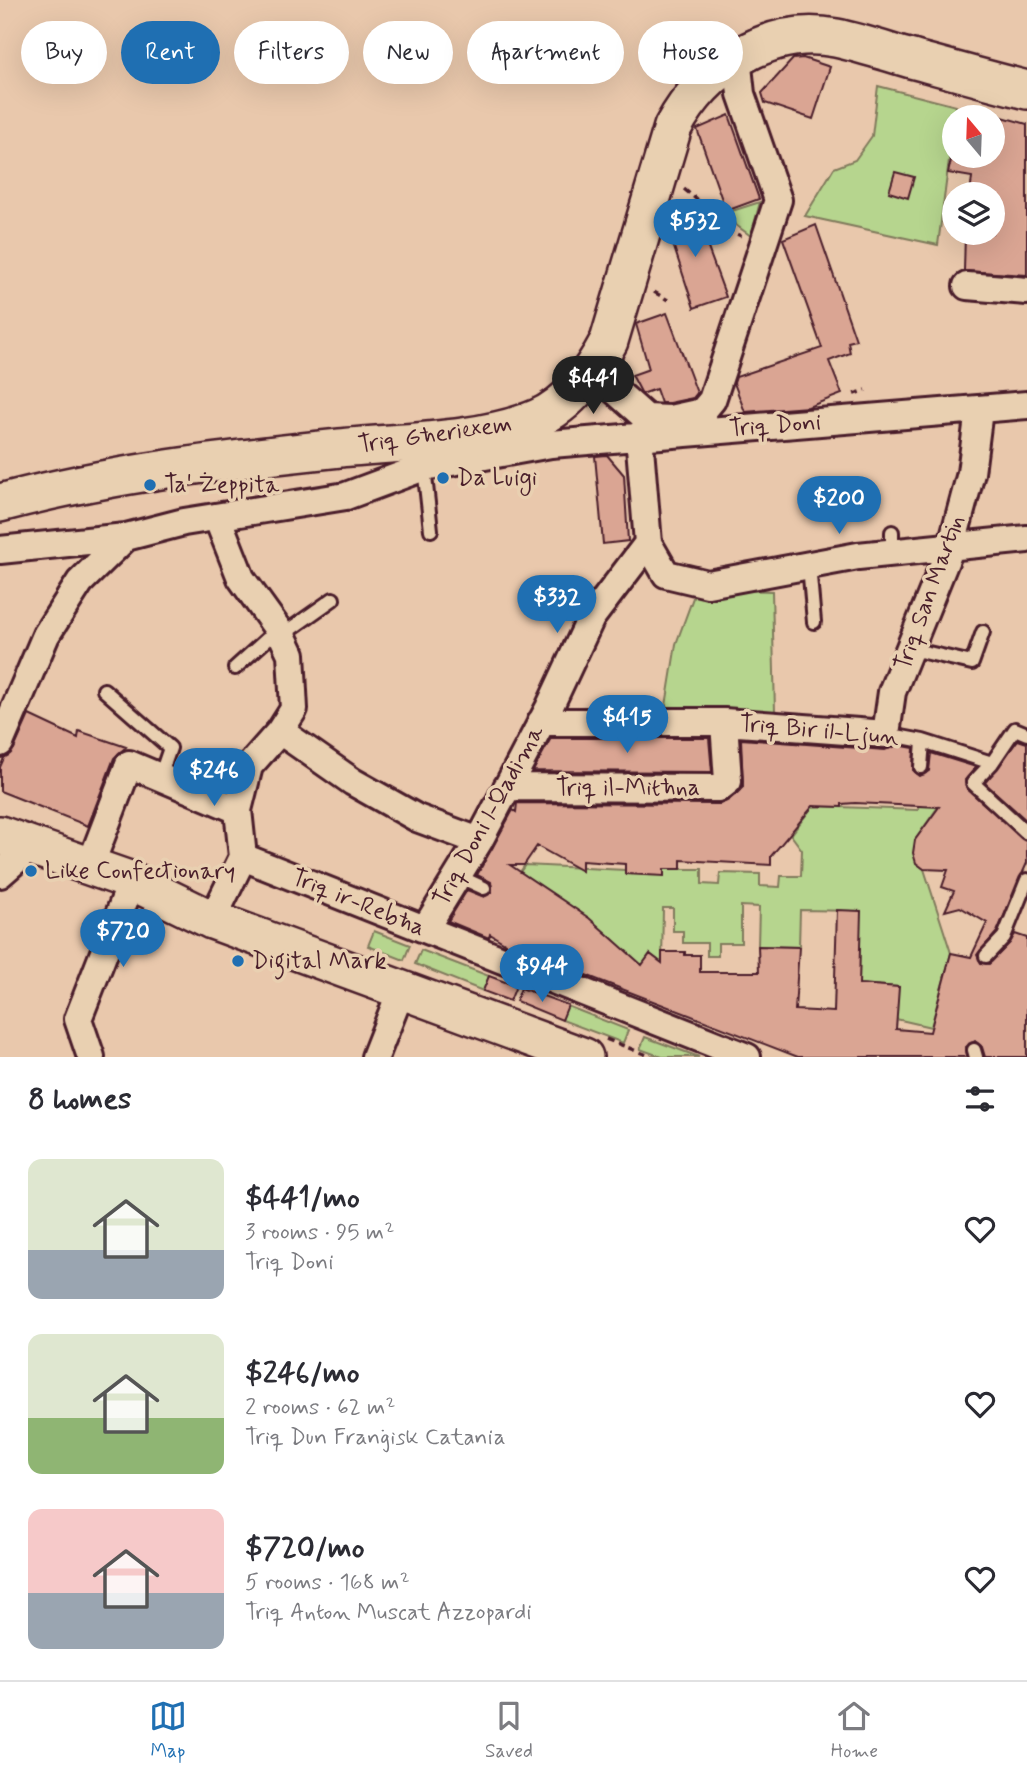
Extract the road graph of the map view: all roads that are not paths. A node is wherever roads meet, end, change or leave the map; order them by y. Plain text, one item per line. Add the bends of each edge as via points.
1 (753, 49) junction
2 (1027, 90) edge
3 (967, 286) dead end
4 (1027, 291) edge
5 (593, 371) junction
6 (1027, 405) edge
7 (979, 410) junction
8 (545, 431) junction
9 (639, 435) junction
10 (424, 467) junction
11 (0, 503) edge
12 (217, 517) junction
13 (431, 530) dead end
14 (126, 537) junction
15 (1027, 539) edge
16 (648, 543) junction
17 (952, 544) junction
18 (0, 550) edge
19 (809, 565) junction
20 (333, 598) dead end
21 (814, 622) dead end
22 (983, 632) dead end
23 (282, 635) junction
24 (911, 649) junction
25 (235, 668) dead end
26 (104, 690) dead end
27 (541, 722) junction
28 (724, 722) junction
29 (280, 731) junction
30 (886, 734) junction
31 (1027, 734) edge
32 (923, 741) junction
33 (0, 743) edge
34 (992, 763) junction
35 (921, 767) dead end
36 (160, 777) junction
37 (507, 788) junction
38 (237, 810) junction
39 (1027, 833) edge
40 (16, 841) edge
41 (479, 841) junction
42 (243, 857) junction
43 (90, 866) junction
44 (0, 874) edge
45 (460, 877) junction
46 (1027, 880) edge
47 (132, 881) junction
48 (484, 888) dead end
49 (212, 920) junction
50 (425, 929) junction
51 (986, 956) dead end
52 (401, 991) junction
53 (91, 1057) edge
54 (375, 1057) edge
55 (584, 1057) edge
56 (747, 1057) edge

1 - 2 main road via 799,36 834,38
1 - 5 main road, Triq Għeriexem via 700,85 673,127 609,341
1 - 5 street via 741,94 778,200 712,400 702,412 670,419 646,418
3 - 4 street
5 - 8 main road, Triq Għeriexem via 563,402
6 - 7 street, Triq Doni
7 - 9 street, Triq Doni
7 - 17 street, Triq San Martin via 971,473
8 - 9 street, Triq Doni
8 - 10 street, Triq Doni
8 - 11 main road, Triq Għeriexem via 473,434 197,463
9 - 16 street
10 - 12 street, Triq Doni via 346,496
10 - 13 lane
12 - 14 street, Triq Doni
12 - 23 street via 241,578
14 - 18 street, Triq Doni
14 - 33 street via 80,582 46,635
15 - 17 street
16 - 19 street via 666,574 708,584
16 - 27 street, Triq Doni l-Qadima via 591,618
17 - 19 street via 892,542
17 - 24 street, Triq San Martin
19 - 21 lane
20 - 23 lane
22 - 24 lane via 972,663
23 - 25 lane via 267,639
23 - 29 street via 291,654 294,709
24 - 30 street, Triq San Martin via 892,692
26 - 36 lane via 170,748
27 - 28 street, Triq Bir il-Ljun
27 - 37 street, Triq Doni l-Qadima
28 - 30 street, Triq Bir il-Ljun
28 - 37 street, Triq il-Mitħna via 728,781 719,788
29 - 38 street via 249,766
29 - 41 street via 406,812
30 - 32 lane, Triq Bir il-Ljun
31 - 34 lane via 1015,729
32 - 34 lane, Triq Bir il-Ljun
32 - 35 lane
34 - 39 lane via 973,783
36 - 38 street
36 - 43 street via 129,764
37 - 41 street, Triq Doni l-Qadima
38 - 42 street
40 - 43 main road
40 - 44 street
41 - 45 street, Triq Doni l-Qadima
42 - 49 street
42 - 50 street, Triq ir-Rebħa
43 - 47 main road
45 - 48 lane
45 - 50 street, Triq Doni l-Qadima
46 - 51 lane via 1003,937
47 - 49 main road
47 - 53 street via 78,1019
49 - 52 main road
50 - 56 street, Triq ir-Rebħa
52 - 54 street
52 - 55 main road

